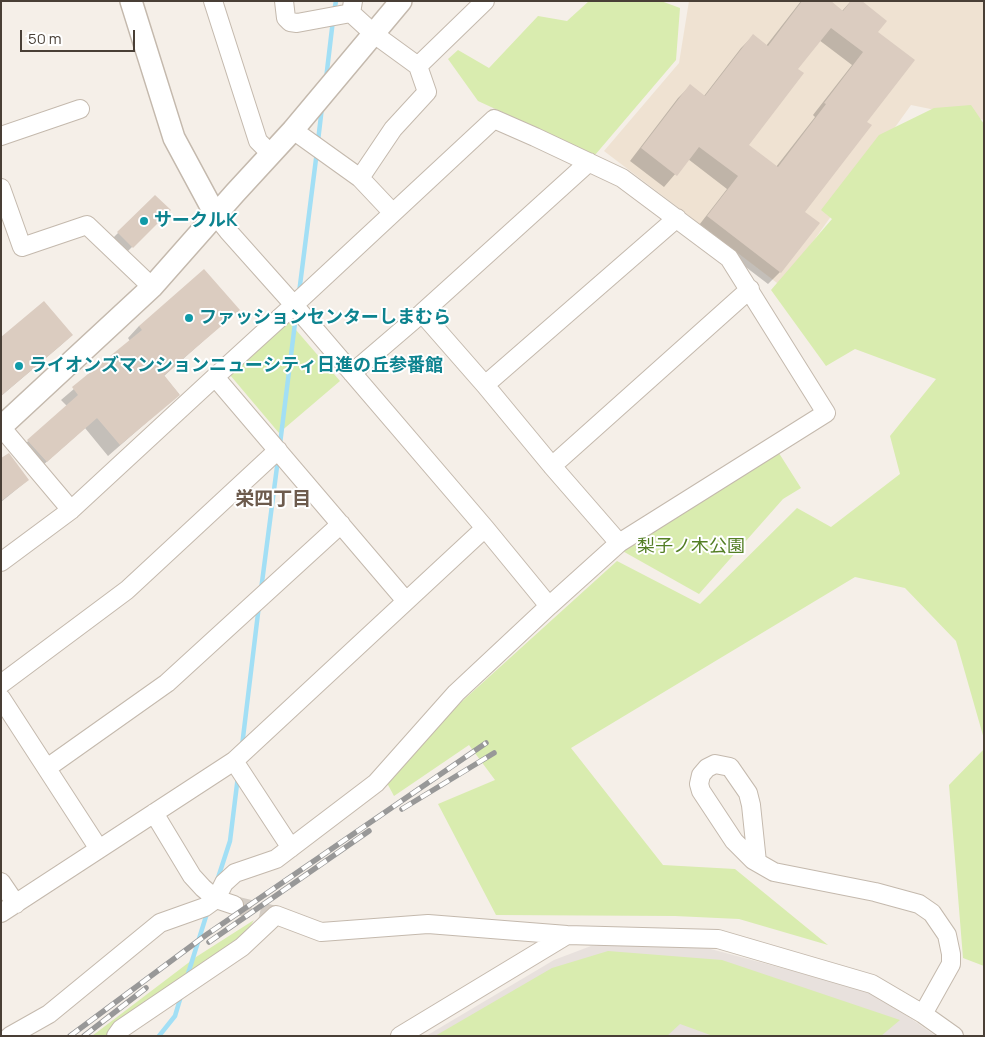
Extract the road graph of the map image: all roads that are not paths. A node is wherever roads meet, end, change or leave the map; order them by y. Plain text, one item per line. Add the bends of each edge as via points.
1 (131, 1) edge
2 (213, 1) edge
3 (284, 1) edge
4 (401, 1) edge
5 (485, 1) edge
6 (352, 7) edge
7 (374, 34) junction
8 (418, 66) junction
9 (80, 109) dead end
10 (293, 130) junction
11 (1, 136) edge
12 (271, 154) junction
13 (589, 162) junction
14 (360, 178) junction
15 (1, 188) edge
16 (393, 213) junction
17 (216, 216) junction
18 (677, 218) junction
19 (152, 287) junction
20 (750, 289) junction
21 (294, 305) junction
22 (422, 314) junction
23 (352, 373) junction
24 (215, 376) junction
25 (486, 385) junction
26 (1, 427) edge
27 (278, 450) junction
28 (552, 466) junction
29 (71, 510) junction
30 (341, 524) junction
31 (485, 528) junction
32 (619, 543) junction
33 (1, 562) edge
34 (406, 602) junction
35 (550, 606) junction
36 (1, 684) edge
37 (1, 698) edge
38 (234, 761) junction
39 (47, 768) junction
40 (154, 813) junction
41 (291, 848) junction
42 (99, 850) junction
43 (757, 862) junction
44 (1, 882) edge
45 (216, 899) junction
46 (234, 905) tunnel mouth
47 (8, 909) edge
48 (567, 935) junction
49 (923, 1014) junction
50 (10, 1036) edge
51 (116, 1036) edge
52 (400, 1036) edge
53 (954, 1036) edge

1 - 17 street via 174,138
2 - 12 street via 258,141
3 - 6 street via 286,18 298,23
4 - 7 street
5 - 8 street
6 - 7 street
7 - 8 street
7 - 10 street
8 - 14 street via 427,92 393,129
9 - 11 street
10 - 12 street
10 - 14 street
12 - 17 street
13 - 16 street via 494,120
13 - 18 street via 622,178
13 - 22 street
14 - 16 street
15 - 19 street via 22,247 87,224
16 - 21 street
17 - 19 street
17 - 21 street
18 - 20 street via 729,258
18 - 25 street
19 - 26 street
20 - 28 street
20 - 32 street via 826,413
21 - 23 street
21 - 24 street
22 - 23 street
22 - 25 street
23 - 31 street
24 - 27 street
24 - 29 street
25 - 28 street
26 - 29 street
27 - 30 street
27 - 36 street via 126,590
28 - 32 street
29 - 33 street
30 - 34 street
30 - 39 street via 167,683
31 - 34 street
31 - 35 street
32 - 35 street
34 - 38 street
35 - 41 street via 456,693 376,784
37 - 39 street
38 - 40 street
38 - 41 street
39 - 42 street
40 - 42 street
40 - 45 street via 192,876
41 - 45 street via 276,859 235,873 224,883
42 - 47 street
43 - 43 street via 734,841 701,791 701,775 715,764 730,767 748,793
43 - 49 street via 774,872 919,904 932,913 947,936 952,954 951,964
44 - 47 street
45 - 46 street
45 - 50 street via 205,907 160,923 49,1014
48 - 49 street via 718,939 872,984
48 - 51 street via 428,924 321,932 276,915 242,947 121,1029
48 - 52 street
49 - 53 street

